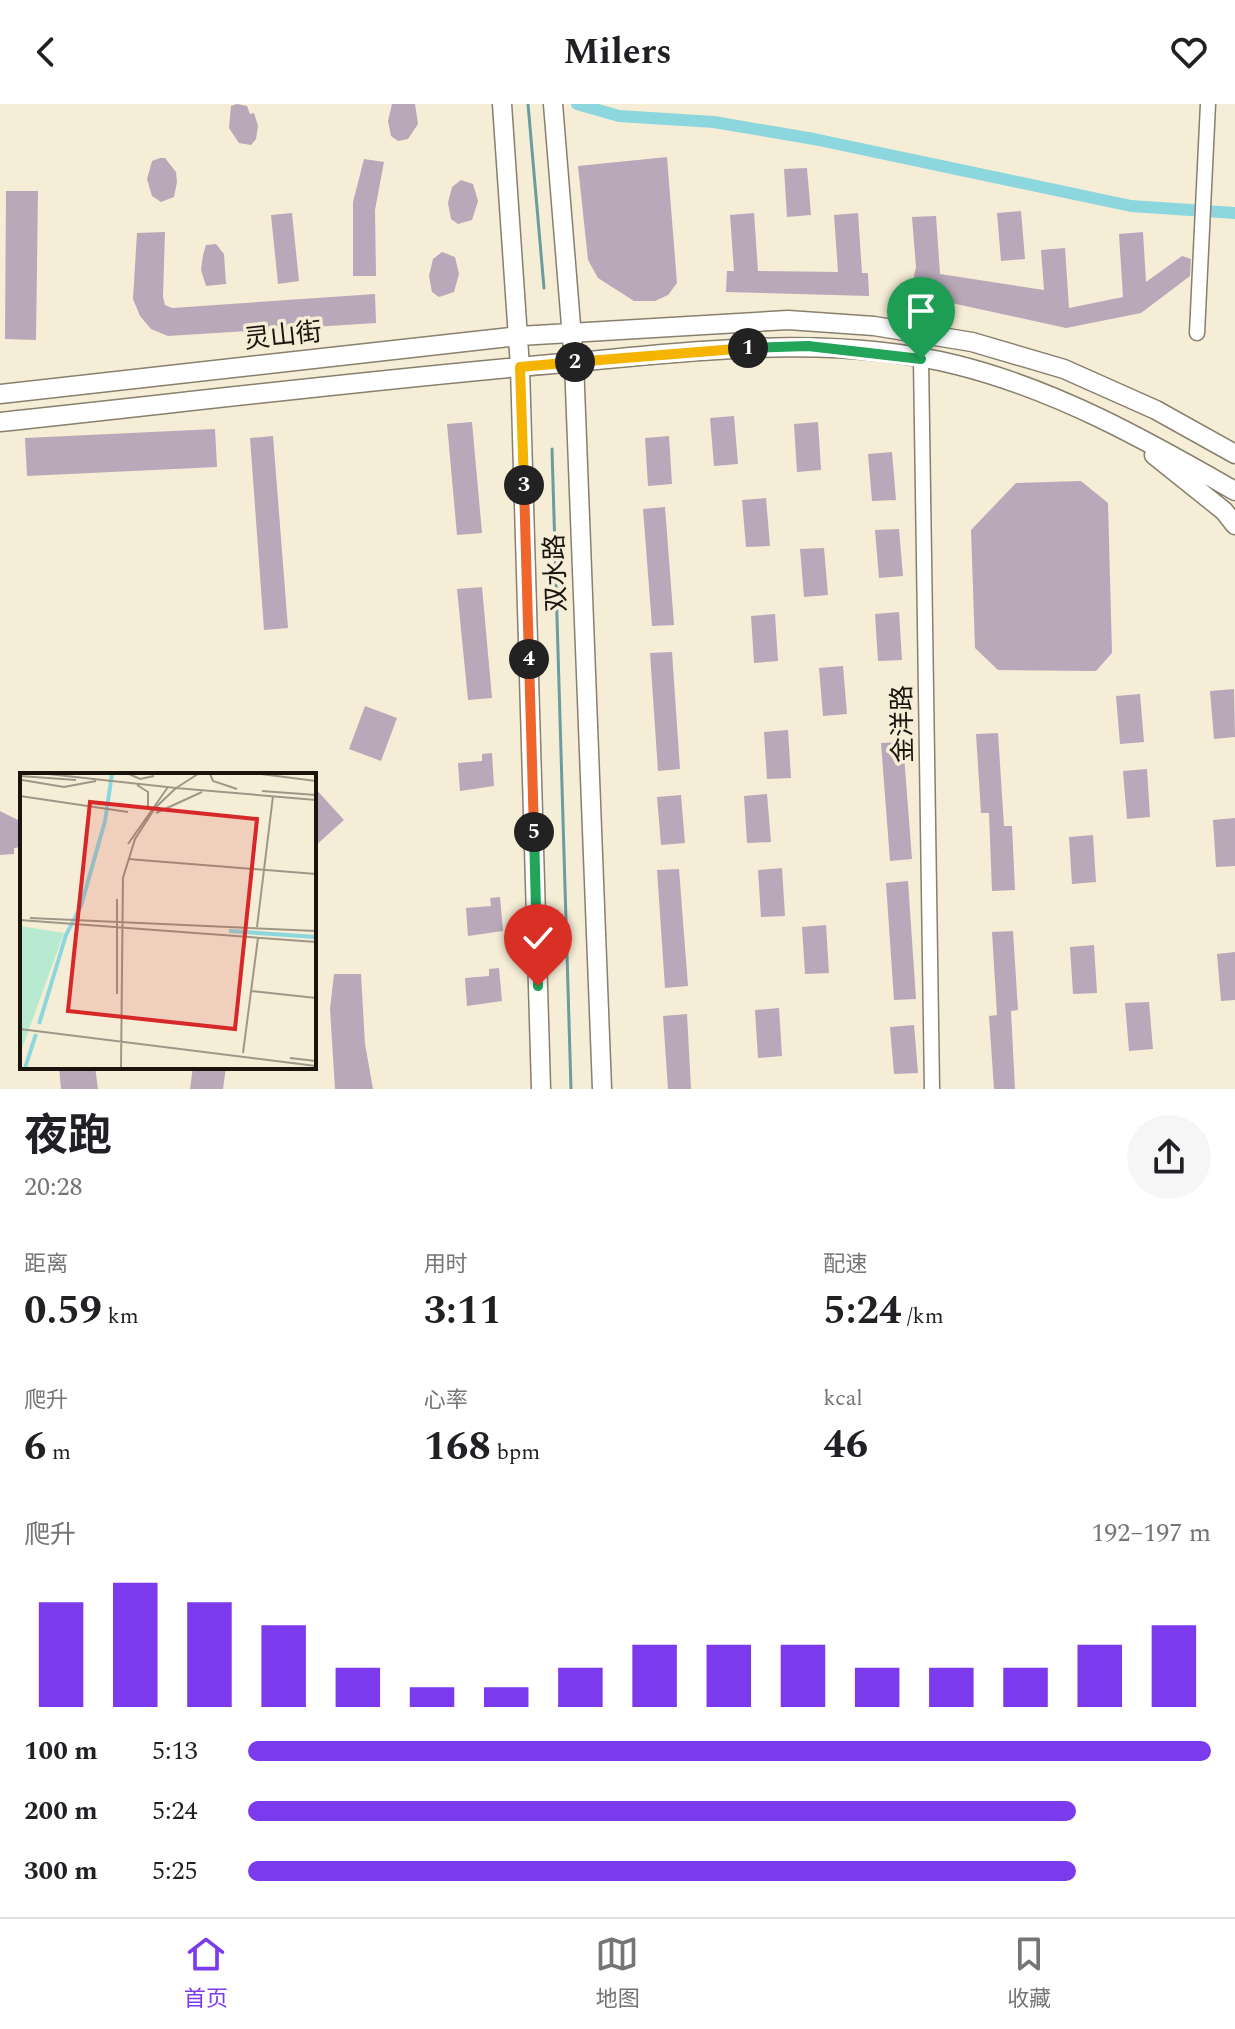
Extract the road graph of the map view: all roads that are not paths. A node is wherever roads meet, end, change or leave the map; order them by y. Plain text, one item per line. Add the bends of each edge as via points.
1 (553, 104) edge
2 (1208, 104) edge
3 (503, 108) edge
4 (573, 333) junction
5 (1197, 333) dead end
6 (519, 336) junction
7 (921, 359) junction
8 (574, 362) junction
9 (520, 367) junction
10 (0, 394) edge
11 (0, 422) edge
12 (1124, 430) junction
13 (1215, 441) junction
14 (1235, 445) edge
15 (1235, 454) edge
16 (1235, 491) edge
17 (1235, 525) edge
18 (541, 1089) edge
19 (602, 1089) edge
20 (932, 1089) edge

1 - 4 main road, 双水路
2 - 5 street
3 - 6 main road, 双水路
4 - 6 main road, 灵山街
4 - 8 main road, 双水路
4 - 13 main road, 灵山街 via 788,320 874,326 972,342 1064,369
6 - 9 main road, 双水路
6 - 10 main road, 灵山街
7 - 8 main road via 808,346
7 - 12 main road via 1044,392
7 - 20 street, 金洋路
8 - 9 main road
8 - 19 main road, 双水路
9 - 11 main road
9 - 18 main road, 双水路
12 - 16 main road
12 - 17 main road
13 - 14 main road
13 - 15 main road

